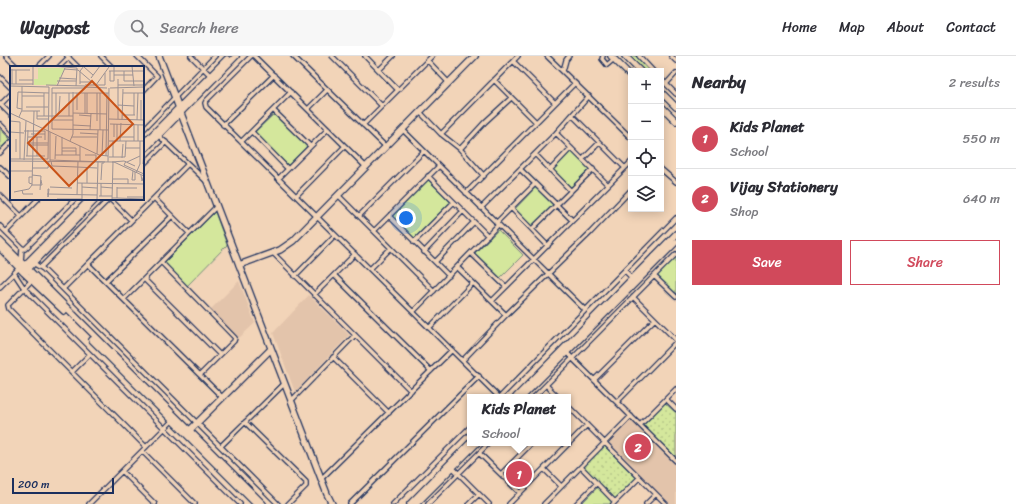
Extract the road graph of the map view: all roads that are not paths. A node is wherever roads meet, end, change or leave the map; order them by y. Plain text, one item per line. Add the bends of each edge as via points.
1 (6, 56) edge
2 (49, 56) edge
3 (101, 56) edge
4 (137, 56) edge
5 (159, 56) edge
6 (191, 56) edge
7 (215, 56) edge
8 (230, 56) edge
9 (236, 56) edge
10 (251, 56) edge
11 (254, 56) edge
12 (293, 56) edge
13 (332, 56) edge
14 (364, 56) edge
15 (393, 56) edge
16 (432, 56) edge
17 (475, 56) edge
18 (518, 56) edge
19 (547, 56) edge
20 (569, 56) edge
21 (603, 56) edge
22 (625, 56) edge
23 (639, 56) edge
24 (671, 56) edge
25 (68, 57) edge
26 (612, 58) edge
27 (428, 61) junction
28 (513, 61) junction
29 (676, 61) edge
30 (16, 66) edge
31 (39, 66) edge
32 (60, 66) edge
33 (77, 66) edge
34 (111, 66) edge
35 (203, 68) junction
36 (637, 68) edge
37 (651, 68) edge
38 (379, 70) junction
39 (563, 71) junction
40 (628, 73) edge
41 (676, 74) edge
42 (274, 75) junction
43 (0, 77) edge
44 (212, 77) junction
45 (494, 80) junction
46 (449, 83) junction
47 (575, 83) junction
48 (666, 84) joint
49 (10, 87) edge
50 (144, 90) edge
51 (327, 90) junction
52 (398, 90) junction
53 (291, 92) junction
54 (676, 94) edge
55 (10, 95) edge
56 (664, 95) edge
57 (589, 96) junction
58 (175, 97) junction
59 (511, 98) junction
60 (555, 103) junction
61 (0, 104) edge
62 (382, 106) junction
63 (676, 106) edge
64 (308, 109) junction
65 (664, 109) edge
66 (180, 110) junction
67 (273, 110) junction
68 (420, 112) junction
69 (10, 114) edge
70 (572, 115) junction
71 (676, 121) edge
72 (536, 122) junction
73 (0, 124) edge
74 (223, 125) junction
75 (363, 125) junction
76 (144, 129) edge
77 (161, 129) junction
78 (328, 129) junction
79 (403, 130) junction
80 (252, 132) junction
81 (556, 133) junction
82 (10, 134) edge
83 (442, 134) junction
84 (158, 135) junction
85 (628, 135) edge
86 (166, 142) junction
87 (241, 142) junction
88 (10, 143) edge
89 (144, 143) edge
90 (599, 143) junction
91 (310, 146) junction
92 (345, 146) junction
93 (386, 147) junction
94 (571, 148) junction
95 (460, 149) junction
96 (144, 150) edge
97 (424, 151) junction
98 (0, 153) edge
99 (535, 154) junction
100 (583, 159) junction
101 (144, 164) edge
102 (188, 164) junction
103 (628, 165) edge
104 (0, 166) edge
105 (439, 166) junction
106 (366, 167) junction
107 (625, 168) junction
108 (288, 169) junction
109 (520, 169) junction
110 (593, 169) junction
111 (550, 170) junction
112 (10, 171) edge
113 (664, 171) edge
114 (8, 174) joint
115 (428, 176) junction
116 (484, 176) junction
117 (278, 179) junction
118 (676, 182) edge
119 (209, 184) junction
120 (535, 184) junction
121 (608, 185) junction
122 (571, 191) junction
123 (628, 193) edge
124 (466, 194) junction
125 (0, 195) edge
126 (338, 195) junction
127 (296, 196) junction
128 (154, 198) junction
129 (10, 199) edge
130 (37, 200) edge
131 (74, 200) edge
132 (89, 200) edge
133 (95, 200) edge
134 (109, 200) edge
135 (111, 200) edge
136 (7, 202) junction
137 (454, 202) junction
138 (557, 205) junction
139 (217, 206) junction
140 (481, 208) junction
141 (511, 208) junction
142 (463, 211) junction
143 (21, 216) junction
144 (172, 216) junction
145 (359, 216) junction
146 (389, 216) junction
147 (317, 217) junction
148 (676, 218) edge
149 (132, 220) junction
150 (572, 220) junction
151 (474, 222) junction
152 (497, 224) junction
153 (0, 226) edge
154 (532, 229) junction
155 (374, 231) junction
156 (6, 232) junction
157 (189, 233) junction
158 (676, 234) edge
159 (335, 235) junction
160 (488, 236) junction
161 (0, 241) edge
162 (414, 242) junction
163 (676, 242) edge
164 (548, 246) junction
165 (0, 248) edge
166 (22, 248) junction
167 (391, 248) junction
168 (424, 252) junction
169 (471, 253) junction
170 (273, 254) junction
171 (355, 254) junction
172 (676, 254) edge
173 (533, 259) junction
174 (161, 262) junction
175 (435, 262) junction
176 (33, 263) junction
177 (88, 264) junction
178 (239, 266) junction
179 (41, 267) junction
180 (458, 267) junction
181 (22, 268) junction
182 (370, 269) junction
183 (625, 271) junction
184 (14, 273) junction
185 (549, 274) junction
186 (334, 275) junction
187 (295, 276) junction
188 (449, 276) junction
189 (654, 276) junction
190 (33, 279) junction
191 (144, 279) junction
192 (633, 279) junction
193 (106, 281) junction
194 (473, 283) junction
195 (0, 287) edge
196 (506, 287) junction
197 (24, 288) junction
198 (63, 289) junction
199 (434, 291) junction
200 (314, 295) junction
201 (634, 297) junction
202 (676, 297) edge
203 (124, 299) junction
204 (492, 301) junction
205 (77, 303) junction
206 (585, 310) junction
207 (69, 311) junction
208 (413, 312) junction
209 (506, 315) junction
210 (655, 319) junction
211 (429, 328) junction
212 (355, 336) junction
213 (676, 341) edge
214 (271, 349) junction
215 (452, 350) junction
216 (565, 351) junction
217 (90, 354) junction
218 (220, 355) junction
219 (333, 358) junction
220 (572, 358) junction
221 (463, 360) junction
222 (431, 371) junction
223 (72, 372) junction
224 (200, 375) junction
225 (479, 376) junction
226 (594, 380) junction
227 (284, 384) junction
228 (546, 385) junction
229 (676, 389) edge
230 (411, 391) junction
231 (497, 394) edge
232 (503, 394) edge
233 (519, 394) edge
234 (525, 394) edge
235 (537, 394) edge
236 (555, 394) edge
237 (222, 398) junction
238 (666, 399) junction
239 (291, 401) junction
240 (617, 402) junction
241 (571, 409) edge
242 (676, 409) edge
243 (389, 413) junction
244 (630, 416) junction
245 (174, 419) junction
246 (198, 422) junction
247 (245, 422) junction
248 (587, 425) junction
249 (640, 425) junction
250 (164, 428) junction
251 (467, 430) edge
252 (189, 431) junction
253 (571, 441) edge
254 (604, 443) junction
255 (221, 446) junction
256 (468, 446) edge
257 (474, 446) edge
258 (486, 446) edge
259 (529, 446) edge
260 (566, 446) edge
261 (146, 447) junction
262 (142, 451) junction
263 (480, 453) junction
264 (676, 461) edge
265 (451, 466) junction
266 (581, 467) junction
267 (544, 469) junction
268 (122, 471) junction
269 (458, 473) junction
270 (501, 474) junction
271 (639, 478) junction
272 (321, 480) junction
273 (597, 483) junction
274 (561, 486) junction
275 (520, 493) junction
276 (479, 494) junction
277 (656, 494) junction
278 (192, 503) edge
279 (614, 503) edge
280 (89, 504) edge
281 (155, 504) edge
282 (240, 504) edge
283 (256, 504) edge
284 (263, 504) edge
285 (278, 504) edge
286 (288, 504) edge
287 (332, 504) edge
288 (350, 504) edge
289 (393, 504) edge
290 (410, 504) edge
291 (416, 504) edge
292 (428, 504) edge
293 (469, 504) edge
294 (489, 504) edge
295 (509, 504) edge
296 (544, 504) edge
297 (576, 504) edge
298 (646, 504) edge
299 (666, 504) edge

1 - 30 street
2 - 31 street
3 - 34 street
4 - 50 street via 157,76
5 - 58 street
6 - 35 street
7 - 35 street
8 - 44 street
9 - 44 street
10 - 74 street via 206,100 206,107
11 - 42 street
12 - 51 street
13 - 62 street
14 - 38 street
15 - 38 street
16 - 27 street
17 - 46 street
18 - 28 street
19 - 39 street
20 - 39 street
21 - 26 street via 602,59 607,65
22 - 36 street
23 - 37 street
24 - 29 street
25 - 32 street
25 - 33 street
26 - 40 street
27 - 46 street
27 - 52 street
28 - 45 street
28 - 60 street
35 - 44 street
35 - 58 street
38 - 52 street
39 - 47 street
41 - 48 street
42 - 53 street
42 - 74 street
43 - 49 street
44 - 66 street
45 - 59 street
45 - 83 street
46 - 68 street
47 - 57 street
47 - 60 street
48 - 54 street
51 - 64 street
51 - 75 street
52 - 62 street
53 - 64 street
53 - 67 street
55 - 61 street
56 - 63 street
57 - 70 street
57 - 85 street
58 - 66 street
58 - 76 street
59 - 72 street
59 - 95 street
60 - 72 street
61 - 69 street
62 - 75 street
64 - 78 street
65 - 71 street
66 - 77 street
66 - 119 street
67 - 80 street
67 - 91 street
68 - 79 street
68 - 83 street
70 - 81 street
70 - 90 street
72 - 116 street
73 - 82 street
74 - 87 street
75 - 93 street
77 - 84 street
77 - 89 street
78 - 91 street
78 - 92 street
79 - 93 street
79 - 97 street
80 - 87 street
80 - 108 street
81 - 94 street
81 - 99 street
83 - 95 street
84 - 86 street
84 - 96 street
86 - 101 street
86 - 102 street
87 - 117 street
88 - 98 street
90 - 100 street
90 - 107 street
91 - 108 street
92 - 106 street
92 - 127 street
93 - 106 street
94 - 100 street
94 - 111 street
95 - 116 street
97 - 105 street
97 - 145 street
99 - 109 street
99 - 111 street
100 - 110 street
102 - 119 street
102 - 128 street
103 - 107 street
104 - 114 street
105 - 115 street
105 - 124 street
106 - 126 street
107 - 121 street
108 - 117 street
109 - 120 street
109 - 140 street
110 - 121 street
110 - 122 street
111 - 122 street
112 - 114 street
113 - 118 street
115 - 137 street
115 - 146 street
116 - 124 street
117 - 127 street
119 - 139 street
120 - 138 street
120 - 141 street
121 - 150 street
122 - 138 street
123 - 185 street
124 - 140 street
125 - 136 street
126 - 145 street
126 - 147 street
127 - 147 street
128 - 144 street
128 - 149 street
129 - 136 street
130 - 143 street
131 - 166 street via 27,248
132 - 181 street
133 - 176 street
134 - 179 street
135 - 149 street
136 - 143 street
137 - 142 street
137 - 162 street
138 - 150 street
138 - 154 street
139 - 157 street
139 - 178 street
140 - 152 street
141 - 152 street
141 - 154 street
142 - 151 street
142 - 168 street
143 - 156 street
144 - 157 street
144 - 193 street
145 - 155 street
146 - 155 street
146 - 162 street
147 - 159 street
147 - 170 street via 287,246
148 - 183 street
149 - 177 street
150 - 164 street
151 - 160 street
151 - 175 street
152 - 160 street
152 - 173 street
153 - 156 street
154 - 164 street
155 - 167 street
156 - 166 street
157 - 174 street
158 - 192 street
159 - 171 street
159 - 187 street
160 - 169 street
161 - 181 street
162 - 168 street
163 - 216 street
164 - 173 street
165 - 181 street
166 - 181 street
167 - 182 street
167 - 199 street
168 - 175 street
169 - 180 street
169 - 196 street
170 - 178 street
170 - 187 street
171 - 182 street
171 - 186 street
172 - 189 street
173 - 185 street
173 - 196 street
174 - 191 street
174 - 218 street via 234,335 234,341
175 - 188 street
176 - 179 street
176 - 181 street
177 - 193 street
177 - 198 street
178 - 214 street
179 - 198 street
180 - 188 street
180 - 194 street
181 - 184 street
181 - 190 street
182 - 208 street
183 - 192 street
183 - 206 street
184 - 195 street
184 - 197 street
185 - 206 street
185 - 209 street
186 - 200 street
186 - 222 street
187 - 200 street
188 - 199 street
189 - 201 street
189 - 202 street
190 - 197 street
190 - 207 street
190 - 245 street
191 - 203 street
191 - 218 street
192 - 216 street
193 - 203 street
194 - 204 street
194 - 211 street
196 - 204 street
197 - 217 street
197 - 223 street via 8,305 9,309
198 - 205 street
199 - 208 street
200 - 212 street
201 - 210 street
201 - 220 street
203 - 224 street
204 - 209 street
205 - 207 street
205 - 246 street
206 - 232 street
207 - 245 street
208 - 211 street
209 - 221 street
210 - 213 street
210 - 226 street
211 - 215 street
212 - 219 street
212 - 230 street
213 - 240 street
214 - 227 street
214 - 237 street
215 - 221 street
215 - 222 street
216 - 220 street
216 - 233 street
216 - 234 street
217 - 223 street
217 - 250 street
218 - 224 street
219 - 239 street
219 - 243 street
220 - 226 street
220 - 228 street
221 - 225 street
222 - 230 street
223 - 261 street
224 - 237 street
225 - 231 street
225 - 288 street
226 - 240 street
227 - 239 street
227 - 247 street
228 - 235 street
228 - 236 street
229 - 238 street
230 - 243 street
237 - 246 street
238 - 242 street
238 - 249 street
239 - 272 street
240 - 244 street
241 - 248 street
243 - 272 street
244 - 249 street
244 - 254 street
245 - 250 street
245 - 252 street
245 - 283 street
246 - 252 street
246 - 255 street
247 - 255 street
247 - 286 street via 306,482 306,486
248 - 253 street
248 - 254 street
249 - 264 street
250 - 261 street
250 - 282 street
251 - 289 street
252 - 284 street
254 - 266 street
254 - 271 street
255 - 285 street
256 - 265 street
257 - 265 street
258 - 263 street
259 - 270 street
260 - 267 street
261 - 262 street
262 - 268 street
262 - 278 street
263 - 269 street
263 - 270 street
265 - 269 street
265 - 290 street
265 - 291 street
266 - 273 street
266 - 274 street
267 - 274 street
267 - 275 street
268 - 280 street
268 - 281 street
269 - 276 street
269 - 292 street
270 - 275 street
271 - 277 street
271 - 279 street
272 - 287 street
273 - 279 street
273 - 297 street
274 - 296 street
275 - 295 street
276 - 293 street
276 - 294 street
277 - 298 street
277 - 299 street

